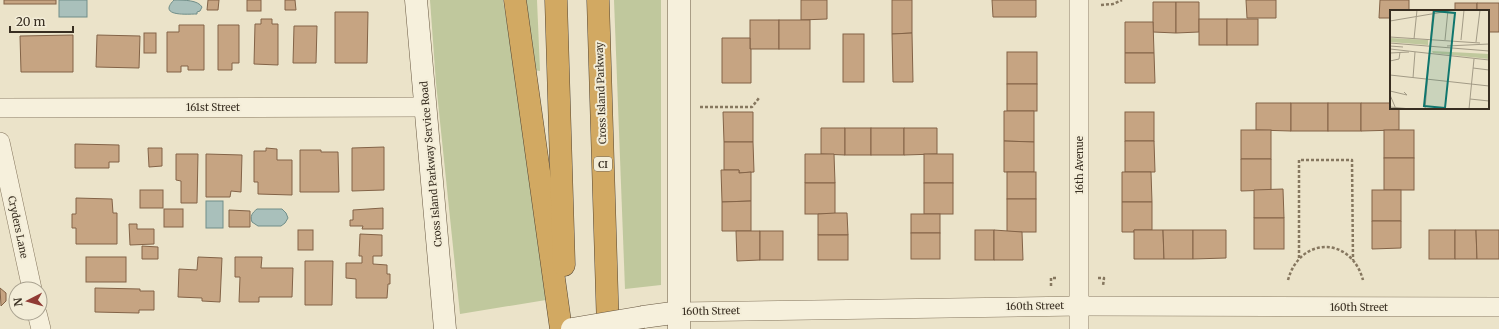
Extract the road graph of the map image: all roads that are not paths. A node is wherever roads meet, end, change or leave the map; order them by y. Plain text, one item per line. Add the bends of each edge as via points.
1 (416, 0) edge
2 (515, 0) edge
3 (556, 0) edge
4 (598, 0) edge
5 (679, 0) edge
6 (1079, 0) edge
7 (426, 107) junction
8 (0, 108) edge
9 (0, 142) edge
10 (30, 281) edge
11 (1079, 306) junction
12 (1499, 307) edge
13 (680, 320) edge
14 (445, 329) edge
15 (561, 329) edge
16 (566, 329) edge
17 (572, 329) edge
18 (608, 329) edge
19 (1079, 329) edge

1 - 7 street, Cross Island Parkway Service Road
2 - 15 highway
3 - 16 highway
4 - 18 highway, Cross Island Parkway / CI
5 - 13 street
6 - 11 street, 16th Avenue
7 - 8 street, 161st Street
7 - 14 street, Cross Island Parkway Service Road
9 - 10 street, Cryders Lane
11 - 12 street, 160th Street
11 - 13 street, 160th Street
11 - 19 street, 16th Avenue
13 - 17 street, 160th Street, bridge via 643,317

